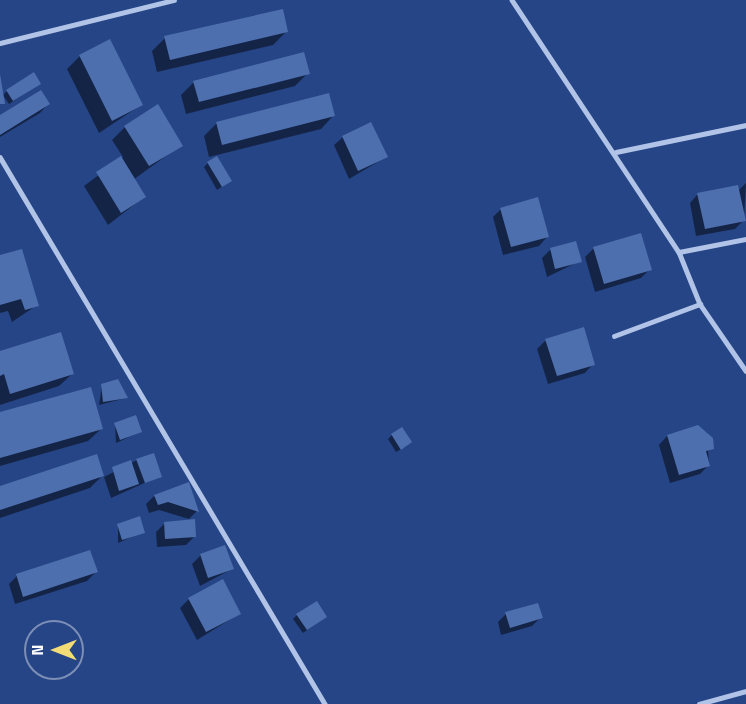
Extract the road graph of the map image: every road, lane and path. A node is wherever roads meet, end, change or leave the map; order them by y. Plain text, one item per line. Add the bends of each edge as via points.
1 (174, 0) edge
2 (512, 0) edge
3 (0, 43) edge
4 (746, 125) edge
5 (616, 153) junction
6 (0, 157) edge
7 (746, 239) edge
8 (679, 252) junction
9 (700, 304) junction
10 (614, 336) dead end
11 (746, 371) edge
12 (746, 691) edge
13 (326, 704) edge
14 (699, 704) edge

1 - 3 lane
2 - 5 lane
4 - 5 lane
5 - 8 lane
6 - 13 lane
7 - 8 lane
8 - 9 lane
9 - 10 lane
9 - 11 lane
12 - 14 lane

